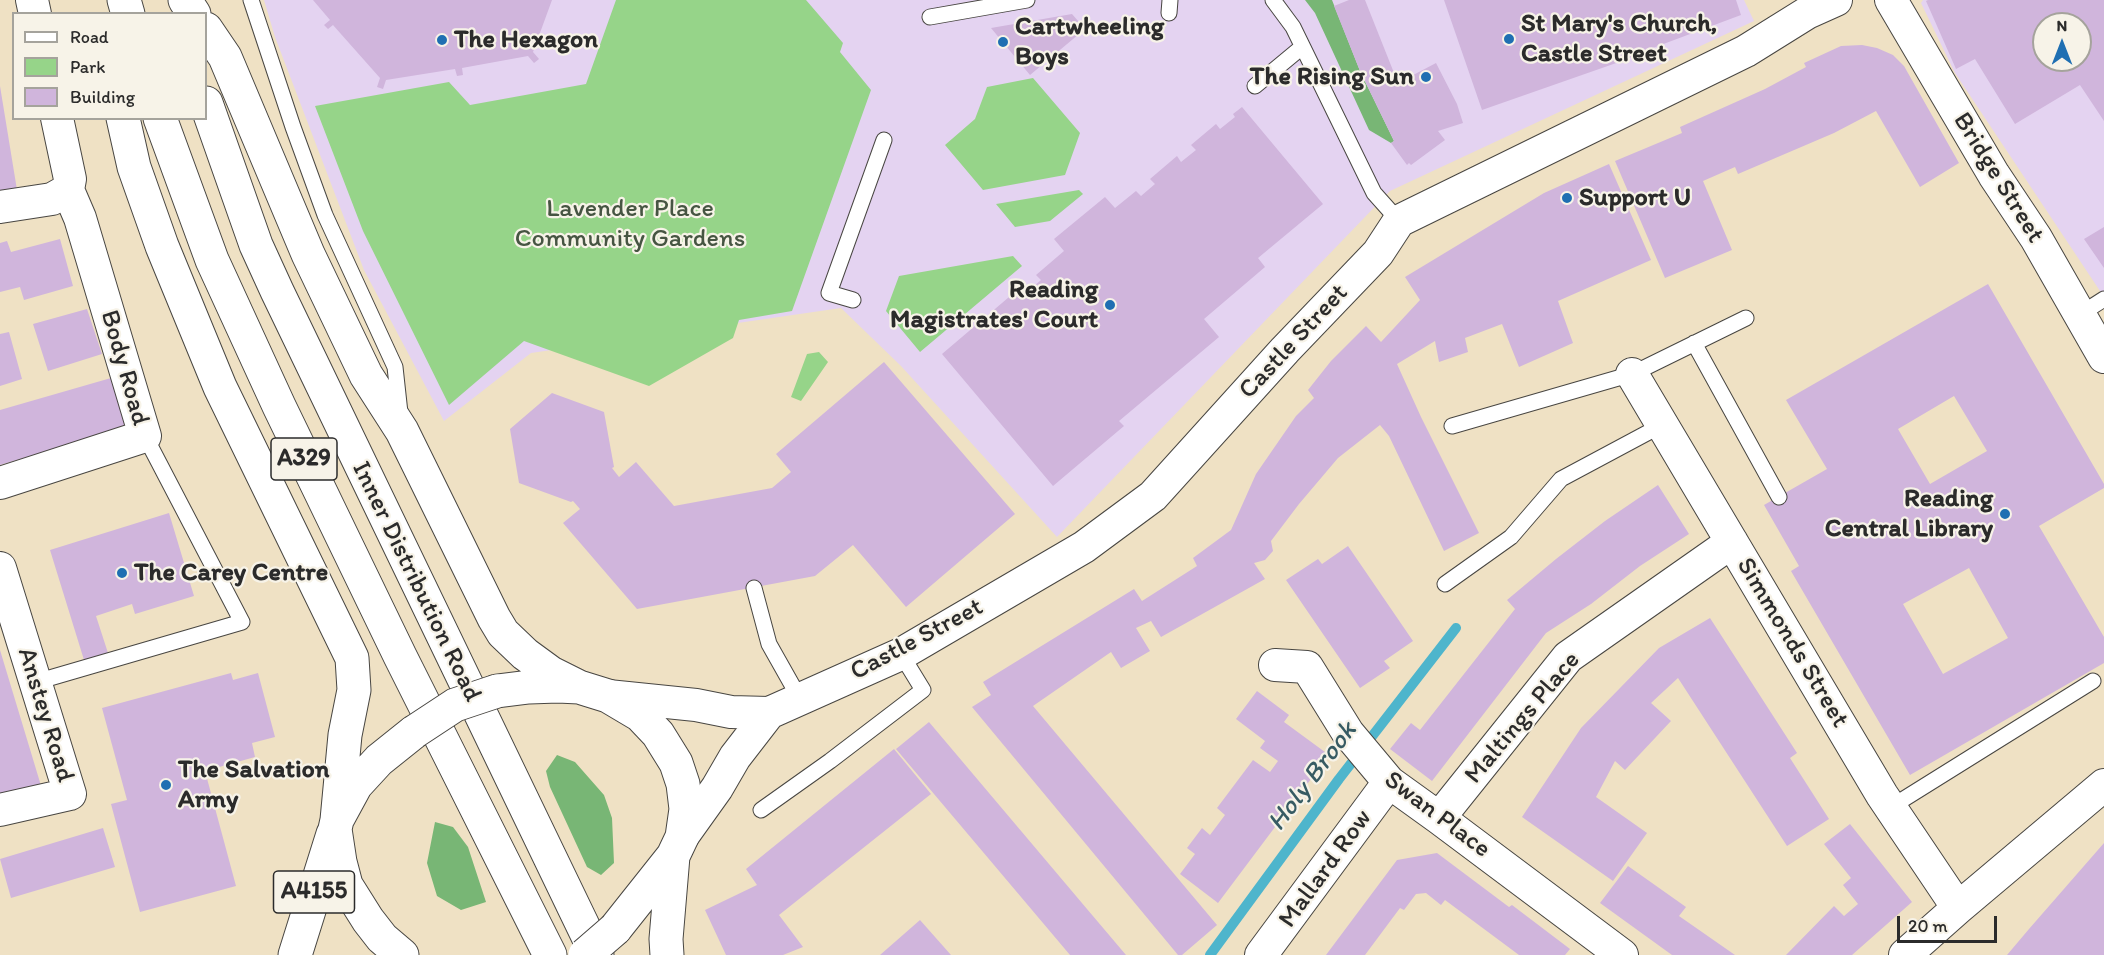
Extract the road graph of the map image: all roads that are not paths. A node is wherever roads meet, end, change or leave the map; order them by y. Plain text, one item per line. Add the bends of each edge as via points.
1 (251, 0) edge
2 (1027, 0) edge
3 (1273, 0) edge
4 (1836, 0) edge
5 (1891, 0) edge
6 (1803, 6) edge
7 (930, 17) dead end
8 (207, 30) edge
9 (1302, 47) junction
10 (1255, 86) dead end
11 (207, 106) edge
12 (57, 120) edge
13 (123, 120) edge
14 (161, 120) edge
15 (884, 140) dead end
16 (68, 190) junction
17 (0, 207) edge
18 (1399, 221) junction
19 (853, 300) dead end
20 (2091, 307) edge
21 (1746, 318) dead end
22 (1694, 343) junction
23 (2104, 357) edge
24 (1632, 374) junction
25 (1662, 425) junction
26 (1452, 426) dead end
27 (402, 431) junction
28 (145, 436) junction
29 (0, 483) edge
30 (1779, 497) dead end
31 (1732, 542) junction
32 (0, 568) edge
33 (1445, 584) dead end
34 (754, 588) dead end
35 (902, 654) junction
36 (1275, 665) dead end
37 (2093, 681) dead end
38 (36, 682) junction
39 (594, 691) junction
40 (800, 699) junction
41 (769, 713) junction
42 (1379, 772) junction
43 (2104, 784) edge
44 (1891, 807) junction
45 (0, 810) edge
46 (761, 810) dead end
47 (1439, 818) junction
48 (336, 825) junction
49 (678, 846) junction
50 (1958, 908) junction
51 (606, 942) edge
52 (295, 955) edge
53 (402, 955) edge
54 (550, 955) edge
55 (585, 955) edge
56 (667, 955) edge
57 (1261, 955) edge
58 (1622, 955) edge
59 (1905, 955) edge

1 - 27 lane via 326,215 395,367
2 - 7 lane
3 - 9 lane
4 - 6 street
5 - 20 street, Bridge Street via 1994,175 2036,238
6 - 18 street via 1746,51
8 - 27 main road via 225,57 308,255 356,355
9 - 10 lane
9 - 18 lane via 1374,193
11 - 51 main road, Inner Distribution Road / A329 via 256,245 277,291
12 - 16 street, Body Road via 70,179
13 - 48 main road via 134,167 162,246 220,387 352,658 354,690
14 - 54 main road, Inner Distribution Road / A329 via 212,260 279,406
15 - 19 lane via 829,293
16 - 17 street via 52,199
16 - 28 street, Body Road via 80,218
18 - 35 street, Castle Street via 1378,253 1153,496 1084,547
20 - 23 street, Bridge Street
21 - 22 lane
22 - 24 lane
22 - 30 lane
24 - 25 street, Simmonds Street
24 - 26 lane
25 - 31 street, Simmonds Street
25 - 33 lane via 1561,479 1510,537
27 - 39 main road via 503,633 551,673
28 - 29 street, Body Road
28 - 38 lane via 242,622
31 - 44 street, Simmonds Street
31 - 47 street, Maltings Place via 1568,657
32 - 38 street, Anstey Road
34 - 40 lane via 769,644
35 - 40 street, Castle Street
35 - 46 lane via 923,690
36 - 42 street, Swan Place via 1306,667 1348,733
37 - 44 lane
38 - 45 street, Anstey Road via 70,794
39 - 41 street, Castle Street via 731,712
39 - 48 main road, bridge via 529,687 455,705 380,760 356,785
39 - 49 main road via 640,715 658,734 676,764 686,809
40 - 41 street, Castle Street
41 - 49 street, Castle Street via 735,757
42 - 47 street, Swan Place
42 - 57 street, Mallard Row via 1276,938
43 - 50 street
44 - 50 street, Simmonds Street
47 - 58 street, Swan Place
48 - 52 main road, A4155
48 - 53 main road via 346,885 382,938
49 - 51 main road
49 - 56 main road
50 - 59 street
51 - 55 main road, bridge

